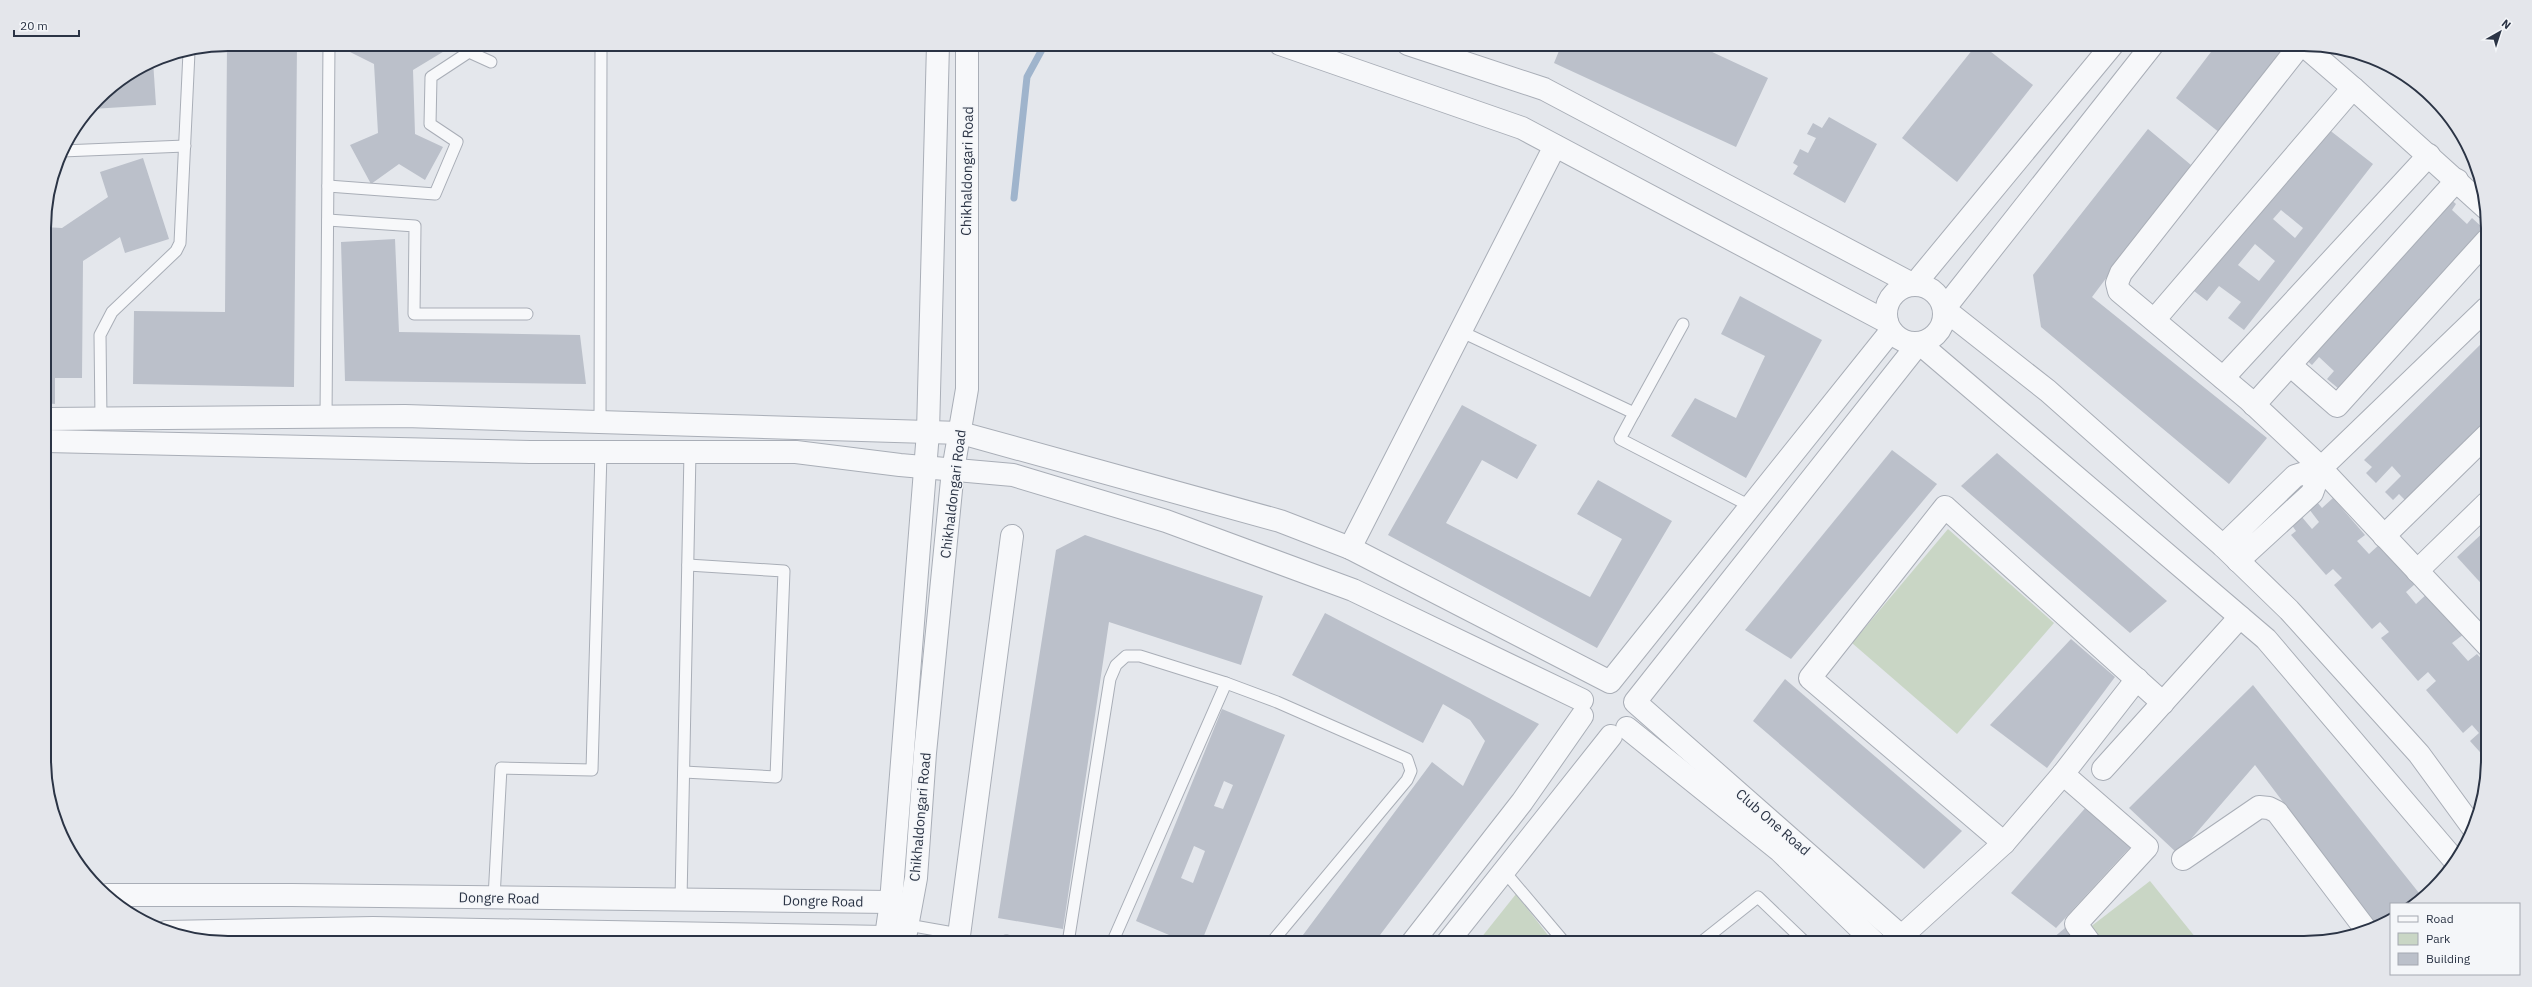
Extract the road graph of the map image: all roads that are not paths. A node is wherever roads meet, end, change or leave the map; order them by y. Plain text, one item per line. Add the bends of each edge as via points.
1 (329, 51) edge
2 (601, 51) dead end
3 (938, 51) edge
4 (967, 51) edge
5 (1300, 51) edge
6 (1429, 51) edge
7 (2107, 51) edge
8 (2147, 51) edge
9 (2296, 51) edge
10 (2310, 51) edge
11 (189, 55) edge
12 (491, 62) dead end
13 (2353, 88) junction
14 (185, 146) junction
15 (1555, 146) junction
16 (68, 152) edge
17 (2429, 155) junction
18 (2457, 180) junction
19 (328, 186) junction
20 (2479, 201) edge
21 (328, 220) junction
22 (2481, 247) edge
23 (1914, 285) junction
24 (1944, 309) junction
25 (527, 314) dead end
26 (2481, 314) edge
27 (2155, 319) junction
28 (1683, 324) dead end
29 (1889, 326) junction
30 (1460, 331) junction
31 (1919, 343) junction
32 (2290, 364) junction
33 (2223, 378) junction
34 (2254, 405) junction
35 (1634, 413) junction
36 (326, 417) junction
37 (51, 419) edge
38 (100, 419) junction
39 (600, 422) junction
40 (928, 432) junction
41 (961, 433) junction
42 (2481, 440) edge
43 (51, 441) edge
44 (601, 452) junction
45 (690, 452) junction
46 (924, 467) junction
47 (2321, 468) junction
48 (953, 470) junction
49 (1750, 506) junction
50 (2481, 510) edge
51 (1012, 536) dead end
52 (2384, 536) junction
53 (2223, 546) junction
54 (1350, 548) junction
55 (2238, 561) junction
56 (688, 565) junction
57 (2417, 571) junction
58 (2240, 617) junction
59 (2481, 631) edge
60 (2137, 679) junction
61 (1610, 682) junction
62 (1226, 683) junction
63 (1634, 702) junction
64 (2163, 703) junction
65 (1582, 708) junction
66 (1619, 732) junction
67 (2103, 769) dead end
68 (684, 772) junction
69 (2063, 774) junction
70 (2469, 823) edge
71 (2004, 843) junction
72 (2451, 857) edge
73 (2183, 859) dead end
74 (1504, 871) junction
75 (115, 895) edge
76 (494, 898) junction
77 (681, 900) junction
78 (891, 902) junction
79 (2363, 926) edge
80 (191, 932) edge
81 (419, 936) edge
82 (896, 936) edge
83 (896, 936) edge
84 (958, 936) edge
85 (1069, 936) edge
86 (1115, 936) edge
87 (1277, 936) edge
88 (1417, 936) edge
89 (1453, 936) edge
90 (1559, 936) edge
91 (1709, 936) edge
92 (1799, 936) edge
93 (1868, 936) edge
94 (1903, 936) edge
95 (1909, 936) edge
96 (2085, 936) edge

1 - 19 lane
2 - 39 lane
3 - 40 street, Chikhaldongari Road
4 - 41 street, Chikhaldongari Road via 967,389
5 - 15 street via 1522,128
6 - 23 street via 1544,89
7 - 23 street
8 - 24 street
9 - 27 street via 2121,273 2117,283 2119,291
10 - 13 street
11 - 14 lane
12 - 19 lane via 470,52 431,77 430,124 457,142 435,194
13 - 17 street
13 - 27 street
14 - 16 lane
14 - 38 lane via 180,243 176,251 112,312 100,334
15 - 29 street
15 - 30 street
17 - 18 street
17 - 33 street
18 - 20 street
18 - 32 street
19 - 21 lane
21 - 25 lane via 415,226 414,314
21 - 36 lane
22 - 32 street via 2337,406
23 - 24 street via 1930,289 1942,301
23 - 29 street via 1898,290 1892,297 1887,309
24 - 31 street via 1941,328 1932,338
24 - 53 street via 2048,391
26 - 47 street
27 - 33 street
28 - 35 lane
29 - 31 street via 1899,338
29 - 49 street
30 - 35 lane
30 - 54 street
31 - 58 street
31 - 63 street
32 - 34 street
33 - 34 street
34 - 47 street
35 - 49 lane via 1620,439
36 - 38 street, Club One Road
36 - 39 street, Club One Road via 405,416
37 - 38 street, Club One Road
39 - 40 street, Club One Road
40 - 41 street, Club One Road
40 - 46 street, Chikhaldongari Road
41 - 48 street, Chikhaldongari Road
41 - 54 street, Club One Road via 1280,521
42 - 52 street
43 - 44 street
44 - 45 street
44 - 76 lane via 592,770 501,768
45 - 46 street via 796,452
45 - 56 lane
46 - 48 street
46 - 78 street, Chikhaldongari Road
47 - 52 street
47 - 53 street via 2295,476
47 - 55 street via 2312,493
48 - 65 street via 1013,475 1166,521 1353,590
48 - 82 street, Chikhaldongari Road via 925,753 916,878
49 - 61 street
50 - 57 street
51 - 84 street
52 - 57 street
53 - 55 street
54 - 61 street, Club One Road
55 - 70 street via 2289,610 2419,754
56 - 68 lane
56 - 68 lane via 784,571 776,777
57 - 59 street
58 - 64 street
58 - 72 street via 2266,639
60 - 64 street
60 - 69 street
60 - 71 street via 1945,507 1810,678
61 - 63 street, Club One Road via 1626,688
61 - 65 street via 1596,684
62 - 85 lane via 1140,656 1126,656 1116,665 1110,679
62 - 86 lane
62 - 87 lane via 1277,702 1407,759 1411,766 1407,780
63 - 66 street via 1635,713
63 - 94 street, Club One Road
64 - 67 street
65 - 66 street, Club One Road via 1593,731 1602,735
65 - 88 street via 1522,802
66 - 74 street
66 - 93 street, Club One Road via 1780,851
68 - 77 lane
69 - 71 street
69 - 96 street via 2147,847 2076,924
71 - 95 street
73 - 79 street via 2259,807 2269,808 2277,812
74 - 89 street
74 - 90 lane
75 - 76 street, Dongre Road via 292,894
76 - 77 street, Dongre Road
77 - 78 street, Dongre Road
78 - 83 street, Chikhaldongari Road
80 - 81 street
91 - 92 lane via 1758,897

